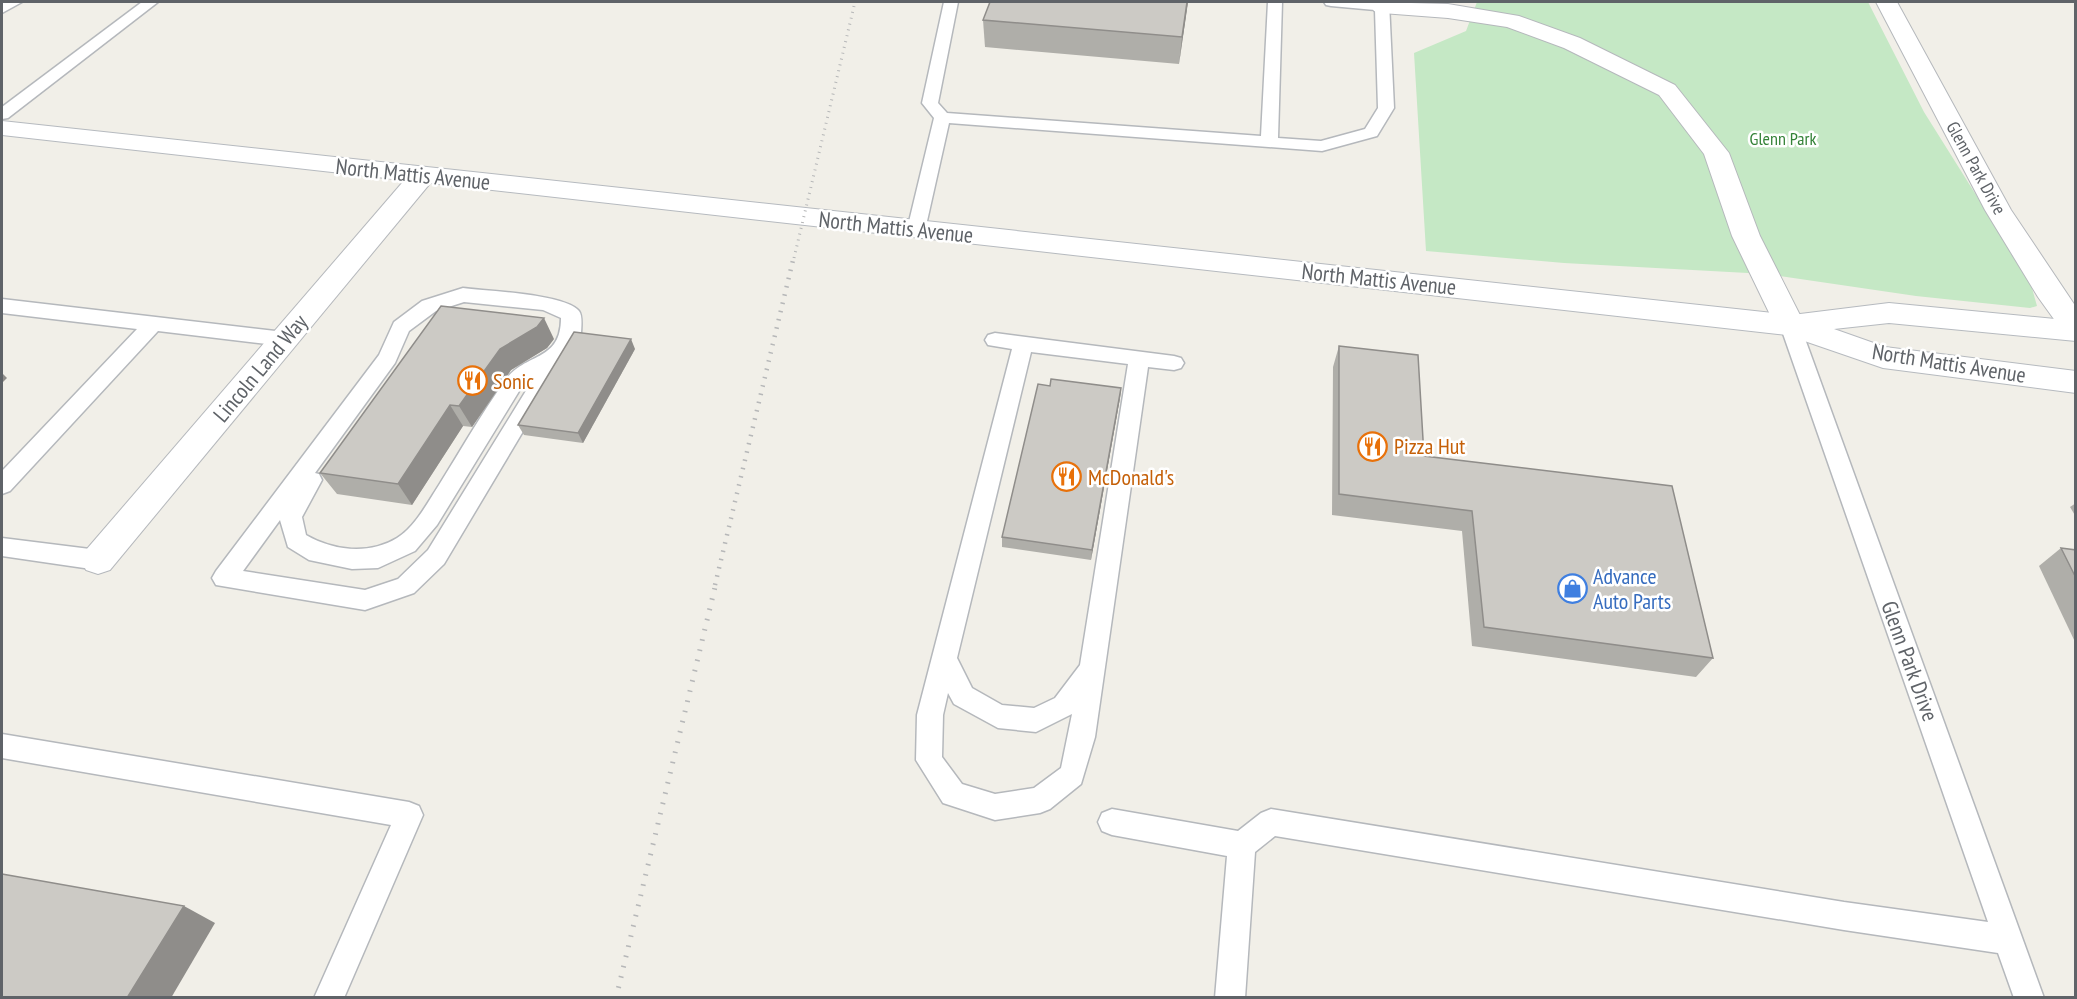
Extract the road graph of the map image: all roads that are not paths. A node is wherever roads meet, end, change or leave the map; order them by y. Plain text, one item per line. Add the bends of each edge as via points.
1 (15, 2) edge
2 (152, 2) edge
3 (951, 2) edge
4 (1275, 2) edge
5 (1331, 2) edge
6 (1886, 2) edge
7 (1382, 4) edge
8 (2, 9) edge
9 (2, 114) edge
10 (942, 117) junction
11 (2, 128) edge
12 (1269, 142) junction
13 (423, 175) junction
14 (916, 230) junction
15 (2, 306) edge
16 (153, 324) junction
17 (1790, 325) junction
18 (2076, 330) edge
19 (284, 339) junction
20 (995, 340) dead end
21 (1023, 344) junction
22 (563, 348) junction
23 (1139, 358) junction
24 (1174, 363) dead end
25 (2076, 382) edge
26 (342, 420) junction
27 (2, 485) edge
28 (2, 547) edge
29 (98, 560) joint
30 (945, 660) junction
31 (1092, 669) junction
32 (2, 746) edge
33 (1112, 822) dead end
34 (1242, 845) junction
35 (2009, 940) junction
36 (329, 998) edge
37 (1230, 998) edge
38 (2029, 998) edge

1 - 8 lane
2 - 9 lane
3 - 10 lane via 930,103
4 - 12 lane
5 - 7 lane
6 - 18 main road, Glenn Park Drive via 1989,195 2044,287
7 - 12 lane via 1386,108 1371,132 1322,146
7 - 17 main road via 1511,21 1572,43 1667,90 1716,153 1746,236
10 - 12 lane
10 - 14 lane
11 - 13 main road, North Mattis Avenue
13 - 14 main road, North Mattis Avenue
13 - 19 main road, Lincoln Land Way
14 - 17 main road, North Mattis Avenue
15 - 16 lane
16 - 19 lane
16 - 27 lane
17 - 18 main road, North Mattis Avenue via 1889,313
17 - 25 main road, North Mattis Avenue via 1883,357
17 - 35 lane, Glenn Park Drive
19 - 29 main road, Lincoln Land Way
20 - 21 lane
21 - 23 lane
21 - 30 lane
22 - 26 lane via 571,334 570,314 546,304 463,295 429,306 401,327 388,358
22 - 26 lane via 514,383 429,519 407,544 378,558 351,559 318,553 296,540 291,518
22 - 26 lane via 436,557 406,586 365,600 224,578
23 - 24 lane
23 - 31 lane
28 - 29 lane
30 - 31 lane via 963,696 998,716 1036,720 1064,706
30 - 31 lane via 930,715 929,760 953,794 995,807 1040,800 1072,776
32 - 36 lane via 409,815
33 - 34 lane
34 - 35 lane via 1271,822
34 - 37 lane
35 - 38 lane, Glenn Park Drive

